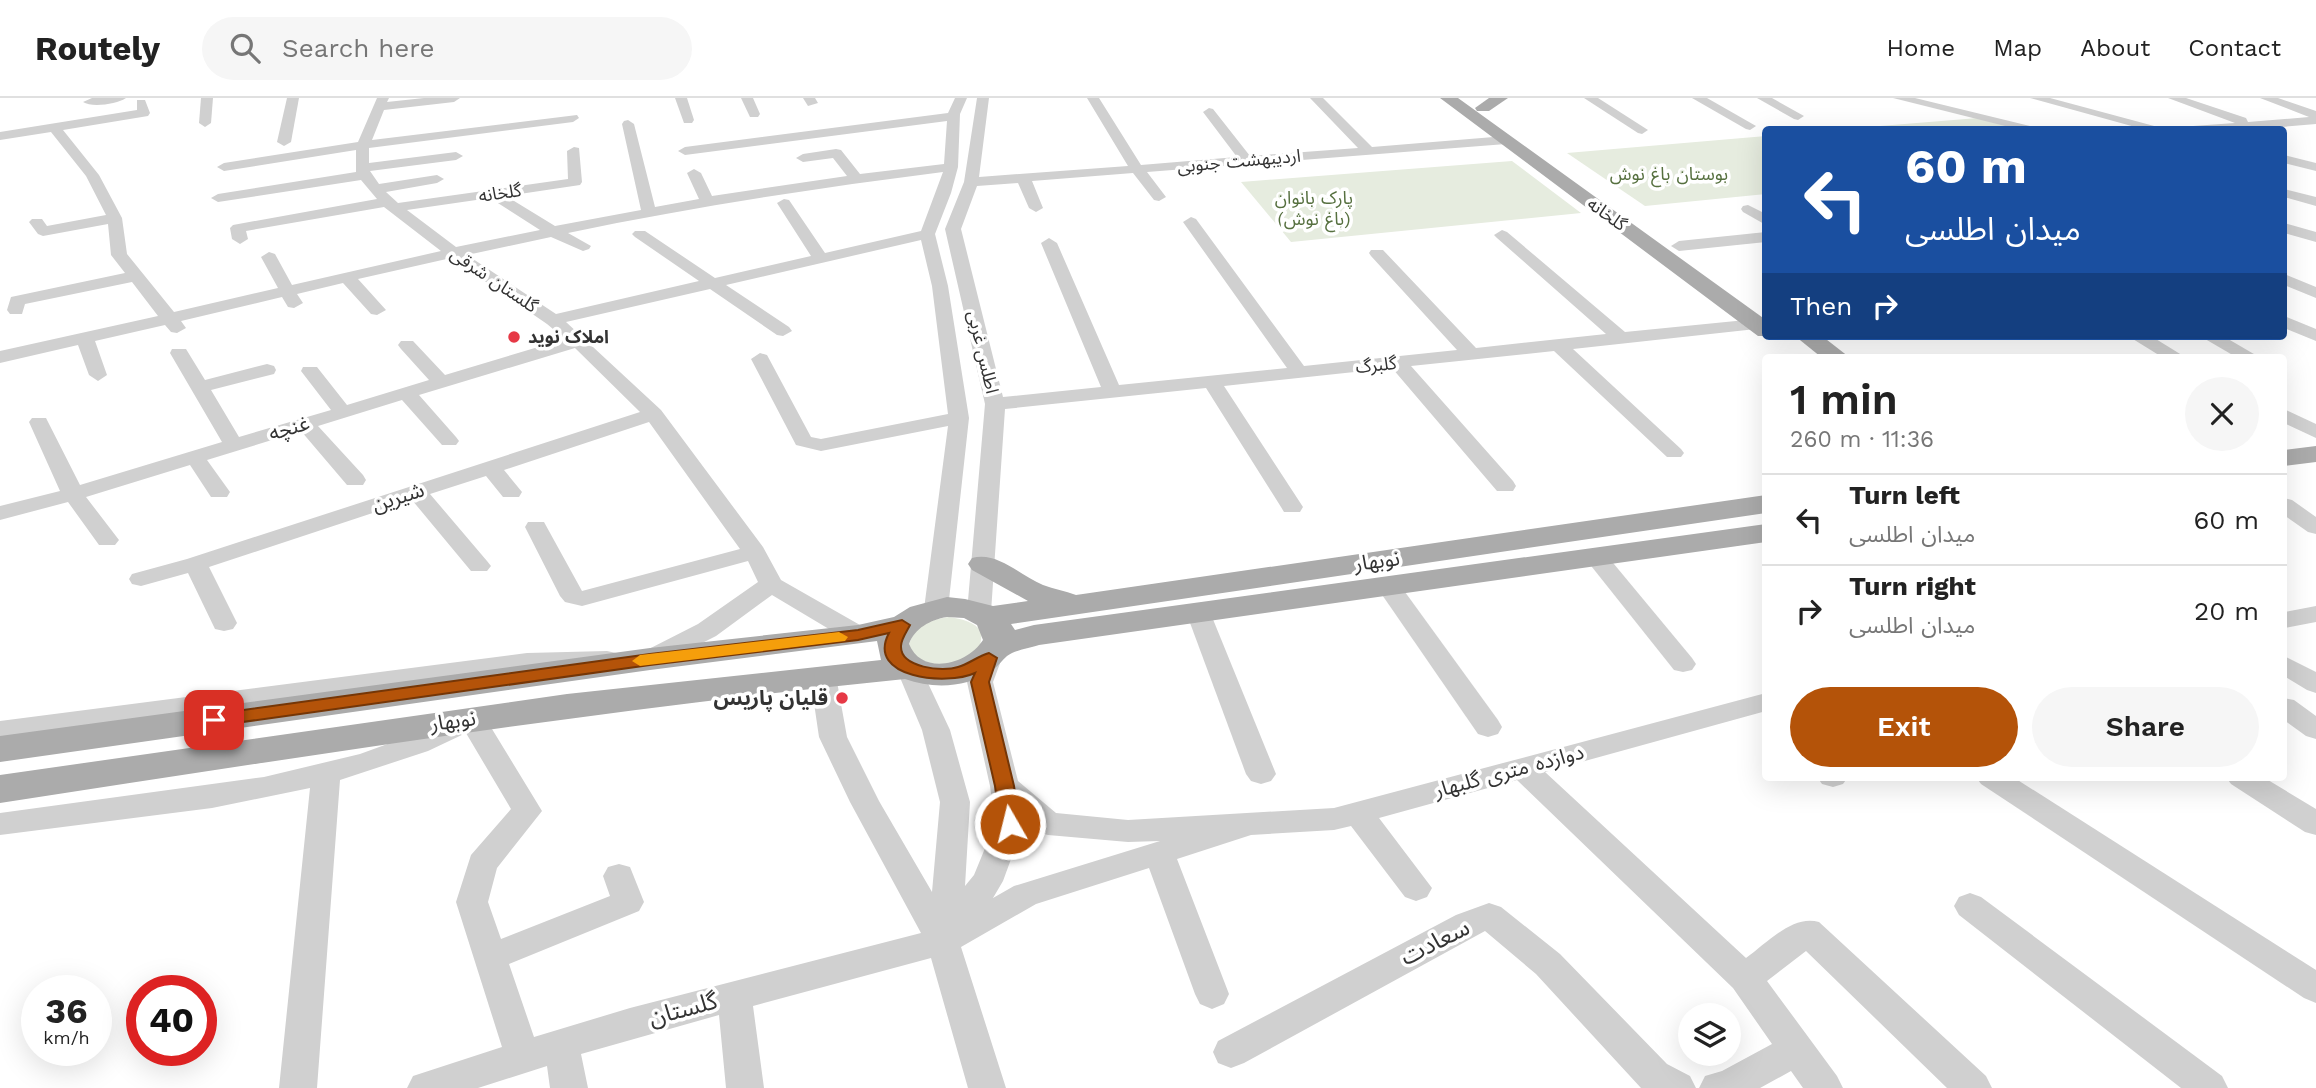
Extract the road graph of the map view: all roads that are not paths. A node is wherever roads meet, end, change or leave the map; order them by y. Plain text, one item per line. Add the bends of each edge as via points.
1 (114, 98) edge
2 (207, 98) edge
3 (293, 98) edge
4 (454, 98) edge
5 (681, 98) edge
6 (747, 98) edge
7 (961, 98) edge
8 (983, 98) edge
9 (1093, 98) edge
10 (1316, 98) edge
11 (1448, 98) edge
12 (1500, 98) edge
13 (1590, 98) edge
14 (1698, 98) edge
15 (1763, 98) edge
16 (1899, 98) edge
17 (1923, 98) edge
18 (2036, 98) edge
19 (2174, 98) edge
20 (2266, 98) edge
21 (381, 102) edge
22 (569, 102) dead end
23 (1476, 103) edge
24 (143, 108) dead end
25 (98, 110) junction
26 (1209, 112) dead end
27 (754, 114) dead end
28 (2316, 115) edge
29 (954, 116) junction
30 (1798, 116) dead end
31 (573, 118) junction
32 (817, 118) dead end
33 (688, 120) dead end
34 (2316, 120) edge
35 (2292, 122) junction
36 (205, 123) dead end
37 (628, 124) dead end
38 (518, 125) junction
39 (2252, 125) junction
40 (1750, 126) dead end
41 (2036, 126) edge
42 (2038, 126) edge
43 (2147, 126) edge
44 (2240, 126) edge
45 (54, 127) junction
46 (738, 128) dead end
47 (1642, 130) dead end
48 (2316, 131) edge
49 (829, 132) junction
50 (577, 135) dead end
51 (0, 136) edge
52 (520, 140) dead end
53 (1506, 141) junction
54 (748, 143) junction
55 (428, 148) dead end
56 (574, 151) dead end
57 (1369, 151) junction
58 (456, 156) dead end
59 (803, 158) dead end
60 (2287, 160) edge
61 (1247, 161) junction
62 (951, 167) junction
63 (2316, 167) edge
64 (1136, 169) junction
65 (222, 172) dead end
66 (372, 172) junction
67 (855, 177) junction
68 (1023, 178) junction
69 (438, 179) dead end
70 (971, 182) junction
71 (2287, 187) edge
72 (493, 194) junction
73 (2287, 194) edge
74 (2316, 195) edge
75 (1159, 197) dead end
76 (218, 198) dead end
77 (707, 201) junction
78 (2316, 202) edge
79 (784, 203) dead end
80 (1036, 208) dead end
81 (1748, 209) dead end
82 (649, 211) junction
83 (1762, 218) edge
84 (37, 222) dead end
85 (1191, 222) dead end
86 (116, 225) junction
87 (2287, 229) edge
88 (552, 231) junction
89 (927, 233) junction
90 (640, 234) dead end
91 (1502, 235) dead end
92 (1762, 237) edge
93 (2316, 237) edge
94 (240, 239) dead end
95 (1049, 243) dead end
96 (47, 246) dead end
97 (583, 246) dead end
98 (1679, 246) junction
99 (1377, 253) dead end
100 (455, 254) junction
101 (269, 257) dead end
102 (820, 257) junction
103 (135, 276) junction
104 (348, 278) junction
105 (2287, 280) edge
106 (713, 283) junction
107 (2316, 293) edge
108 (290, 298) junction
109 (1755, 300) dead end
110 (16, 310) dead end
111 (377, 310) dead end
112 (553, 320) junction
113 (2287, 322) edge
114 (174, 324) junction
115 (1762, 326) edge
116 (783, 331) dead end
117 (2316, 336) edge
118 (85, 338) junction
119 (1621, 338) junction
120 (1762, 340) edge
121 (1782, 340) edge
122 (2144, 340) edge
123 (2217, 340) edge
124 (578, 341) junction
125 (407, 345) dead end
126 (1558, 345) junction
127 (179, 352) dead end
128 (1471, 354) junction
129 (1827, 354) edge
130 (2170, 354) edge
131 (2244, 354) edge
132 (0, 357) edge
133 (760, 359) dead end
134 (1397, 362) junction
135 (267, 370) dead end
136 (310, 370) dead end
137 (1300, 373) junction
138 (98, 374) dead end
139 (1212, 382) junction
140 (442, 383) junction
141 (199, 387) junction
142 (1113, 393) junction
143 (407, 394) junction
144 (995, 404) junction
145 (343, 412) junction
146 (654, 414) junction
147 (2287, 417) edge
148 (959, 418) junction
149 (39, 422) dead end
150 (304, 424) junction
151 (2316, 433) edge
152 (2287, 438) edge
153 (449, 441) dead end
154 (234, 445) junction
155 (1674, 453) dead end
156 (2316, 454) edge
157 (194, 456) junction
158 (2287, 458) edge
159 (491, 468) junction
160 (355, 480) dead end
161 (1505, 486) dead end
162 (416, 491) junction
163 (219, 492) dead end
164 (511, 492) dead end
165 (74, 494) junction
166 (1762, 505) edge
167 (1292, 507) dead end
168 (2287, 507) edge
169 (0, 513) edge
170 (536, 527) dead end
171 (2316, 527) edge
172 (1762, 534) edge
173 (107, 540) dead end
174 (755, 552) junction
175 (1596, 557) junction
176 (195, 564) junction
177 (983, 564) junction
178 (479, 566) dead end
179 (141, 579) dead end
180 (771, 584) junction
181 (1388, 586) junction
182 (1079, 603) junction
183 (936, 609) junction
184 (1198, 612) junction
185 (2316, 614) edge
186 (2287, 619) edge
187 (224, 622) dead end
188 (902, 625) junction
189 (989, 634) junction
190 (858, 635) junction
191 (650, 659) junction
192 (1683, 664) dead end
193 (2287, 666) edge
194 (909, 668) junction
195 (823, 676) junction
196 (2316, 684) edge
197 (1762, 708) edge
198 (2287, 709) edge
199 (471, 718) junction
200 (1488, 727) dead end
201 (2316, 729) edge
202 (0, 731) edge
203 (0, 749) edge
204 (1522, 767) junction
205 (326, 774) junction
206 (1261, 774) dead end
207 (1997, 781) edge
208 (2247, 781) edge
209 (1005, 786) junction
210 (0, 789) edge
211 (1358, 813) junction
212 (0, 824) edge
213 (1250, 824) junction
214 (2316, 824) edge
215 (1159, 853) junction
216 (619, 876) dead end
217 (1416, 888) dead end
218 (1970, 906) dead end
219 (943, 941) junction
220 (491, 957) junction
221 (1745, 978) junction
222 (2316, 988) edge
223 (1212, 994) dead end
224 (734, 995) junction
225 (561, 1045) junction
226 (1797, 1049) junction
227 (1231, 1052) dead end
228 (523, 1057) junction
229 (298, 1088) edge
230 (426, 1088) edge
231 (569, 1088) edge
232 (745, 1088) edge
233 (987, 1088) edge
234 (1677, 1088) edge
235 (1718, 1088) edge
236 (1824, 1088) edge
237 (1973, 1088) edge
238 (2209, 1088) edge

1 - 25 street
2 - 36 street
3 - 66 street via 290,142
4 - 21 street
5 - 33 street
6 - 27 street
7 - 29 street
8 - 70 street, اطلس غربی
9 - 64 street
10 - 57 street
11 - 53 main road, گلخانه
12 - 23 main road
13 - 47 street
14 - 40 street
15 - 30 street
16 - 41 street
17 - 42 street
18 - 43 street
19 - 39 street
20 - 28 street
21 - 66 street
22 - 31 street
23 - 98 main road, گلخانه
24 - 25 street
25 - 45 street
26 - 61 street
29 - 49 street
29 - 62 street
31 - 38 street
31 - 50 street
32 - 49 street
34 - 35 street
35 - 39 street
35 - 48 street
37 - 82 street
38 - 52 street
38 - 66 street via 472,125
39 - 44 street
45 - 51 street
45 - 86 street via 92,175
46 - 54 street
49 - 54 street
53 - 57 street, اردیبهشت جنوبی
53 - 115 main road, گلخانه
54 - 77 street via 682,144
55 - 66 street
56 - 72 street, گلخانه via 575,182
57 - 61 street, اردیبهشت جنوبی
58 - 66 street
59 - 67 street via 836,153
60 - 63 street
61 - 64 street, اردیبهشت جنوبی
62 - 67 street
62 - 89 street
64 - 68 street, اردیبهشت جنوبی
64 - 75 street
65 - 66 street
66 - 69 street
66 - 72 street, گلخانه
66 - 76 street
66 - 94 street via 238,228
66 - 100 street, گلستان شرقی
67 - 77 street
68 - 70 street, اردیبهشت جنوبی
68 - 80 street
70 - 144 street, اطلس غربی via 953,229
71 - 74 street
72 - 88 street
73 - 78 street
77 - 82 street
79 - 102 street
81 - 83 street
82 - 88 street
84 - 86 street via 43,231
85 - 137 street
86 - 96 street
86 - 103 street via 119,255
87 - 93 street
88 - 97 street
88 - 100 street
89 - 102 street
89 - 148 street, اطلس غربی via 940,286
90 - 106 street
91 - 119 street
92 - 98 street
95 - 142 street
98 - 109 main road, گلخانه
99 - 128 street
100 - 104 street
100 - 112 street, گلستان شرقی
101 - 108 street
102 - 106 street
103 - 110 street via 17,301
103 - 114 street
104 - 108 street
104 - 111 street
105 - 107 street
106 - 112 street
106 - 116 street
108 - 114 street
112 - 124 street, گلستان شرقی
113 - 117 street
114 - 118 street
118 - 132 street
118 - 138 street
119 - 120 street, گلبرگ
119 - 126 street, گلبرگ
121 - 129 main road, گلخانه
122 - 130 street
123 - 131 street
124 - 140 street, غنچه
124 - 146 street, گلستان شرقی
125 - 140 street
126 - 128 street, گلبرگ
126 - 155 street
127 - 141 street
128 - 134 street, گلبرگ
133 - 148 street via 803,441 821,445
134 - 137 street, گلبرگ
134 - 161 street
135 - 141 street
136 - 145 street
137 - 139 street, گلبرگ
139 - 142 street, گلبرگ
139 - 167 street
140 - 143 street, غنچه
141 - 154 street
142 - 144 street, گلبرگ
143 - 145 street, غنچه
143 - 153 street
144 - 177 street, اطلس غربی
145 - 150 street, غنچه
146 - 159 street, شیرین
146 - 174 street, گلستان شرقی
147 - 151 street
148 - 183 street, اطلس غربی
149 - 165 street
150 - 154 street, غنچه
150 - 160 street
151 - 152 main road
154 - 157 street, غنچه
156 - 158 main road
157 - 163 street
157 - 165 street, غنچه
159 - 162 street, شیرین
159 - 164 street
162 - 176 street, شیرین
162 - 178 street
165 - 169 street, غنچه
165 - 173 street
166 - 182 main road, نوبهار
168 - 171 street
170 - 174 street via 569,591 582,599
172 - 175 main road, نوبهار
174 - 180 street, گلستان شرقی
175 - 181 main road, نوبهار
175 - 192 street
176 - 179 street, شیرین
176 - 187 street
177 - 182 main road via 1027,591
177 - 189 street, اطلس غربی
180 - 190 street
180 - 191 street via 707,630
181 - 184 main road, نوبهار
181 - 200 street
182 - 189 main road, نوبهار
183 - 188 main road
183 - 189 main road via 959,607
184 - 189 main road, نوبهار via 1034,635
184 - 206 street
185 - 186 street
188 - 190 main road, نوبهار
188 - 194 main road via 892,643 894,653
189 - 194 main road via 965,671 935,675
189 - 209 street, اطلس غربی via 980,682
190 - 191 main road, نوبهار
191 - 202 street via 527,661
191 - 203 main road, نوبهار
193 - 196 street
194 - 195 main road, نوبهار
194 - 219 street via 936,730 955,802
195 - 199 main road, نوبهار
195 - 219 street via 833,737
197 - 204 street, دوازده متری گلبهار
198 - 201 street
199 - 205 street via 419,744
199 - 210 main road, نوبهار
199 - 220 street via 527,811 482,864 472,902
204 - 211 street, دوازده متری گلبهار
204 - 221 street
205 - 212 street via 257,789
205 - 229 street
207 - 222 street
208 - 214 street
209 - 213 street via 1048,824 1129,831
209 - 219 street, اطلس غربی via 1010,824 987,881
211 - 213 street, دوازده متری گلبهار via 1334,819
211 - 217 street
213 - 215 street, گلستان
215 - 219 street, گلستان via 1025,895
215 - 223 street
216 - 220 street via 628,902
218 - 238 street
219 - 224 street, گلستان
219 - 233 street
220 - 228 street
221 - 226 street
221 - 237 street via 1807,932
224 - 225 street, گلستان
224 - 232 street
225 - 228 street, گلستان
225 - 231 street
226 - 235 street
226 - 236 street
227 - 234 street, سعادت via 1489,916 1548,964 1654,1076
228 - 230 street, گلستان

